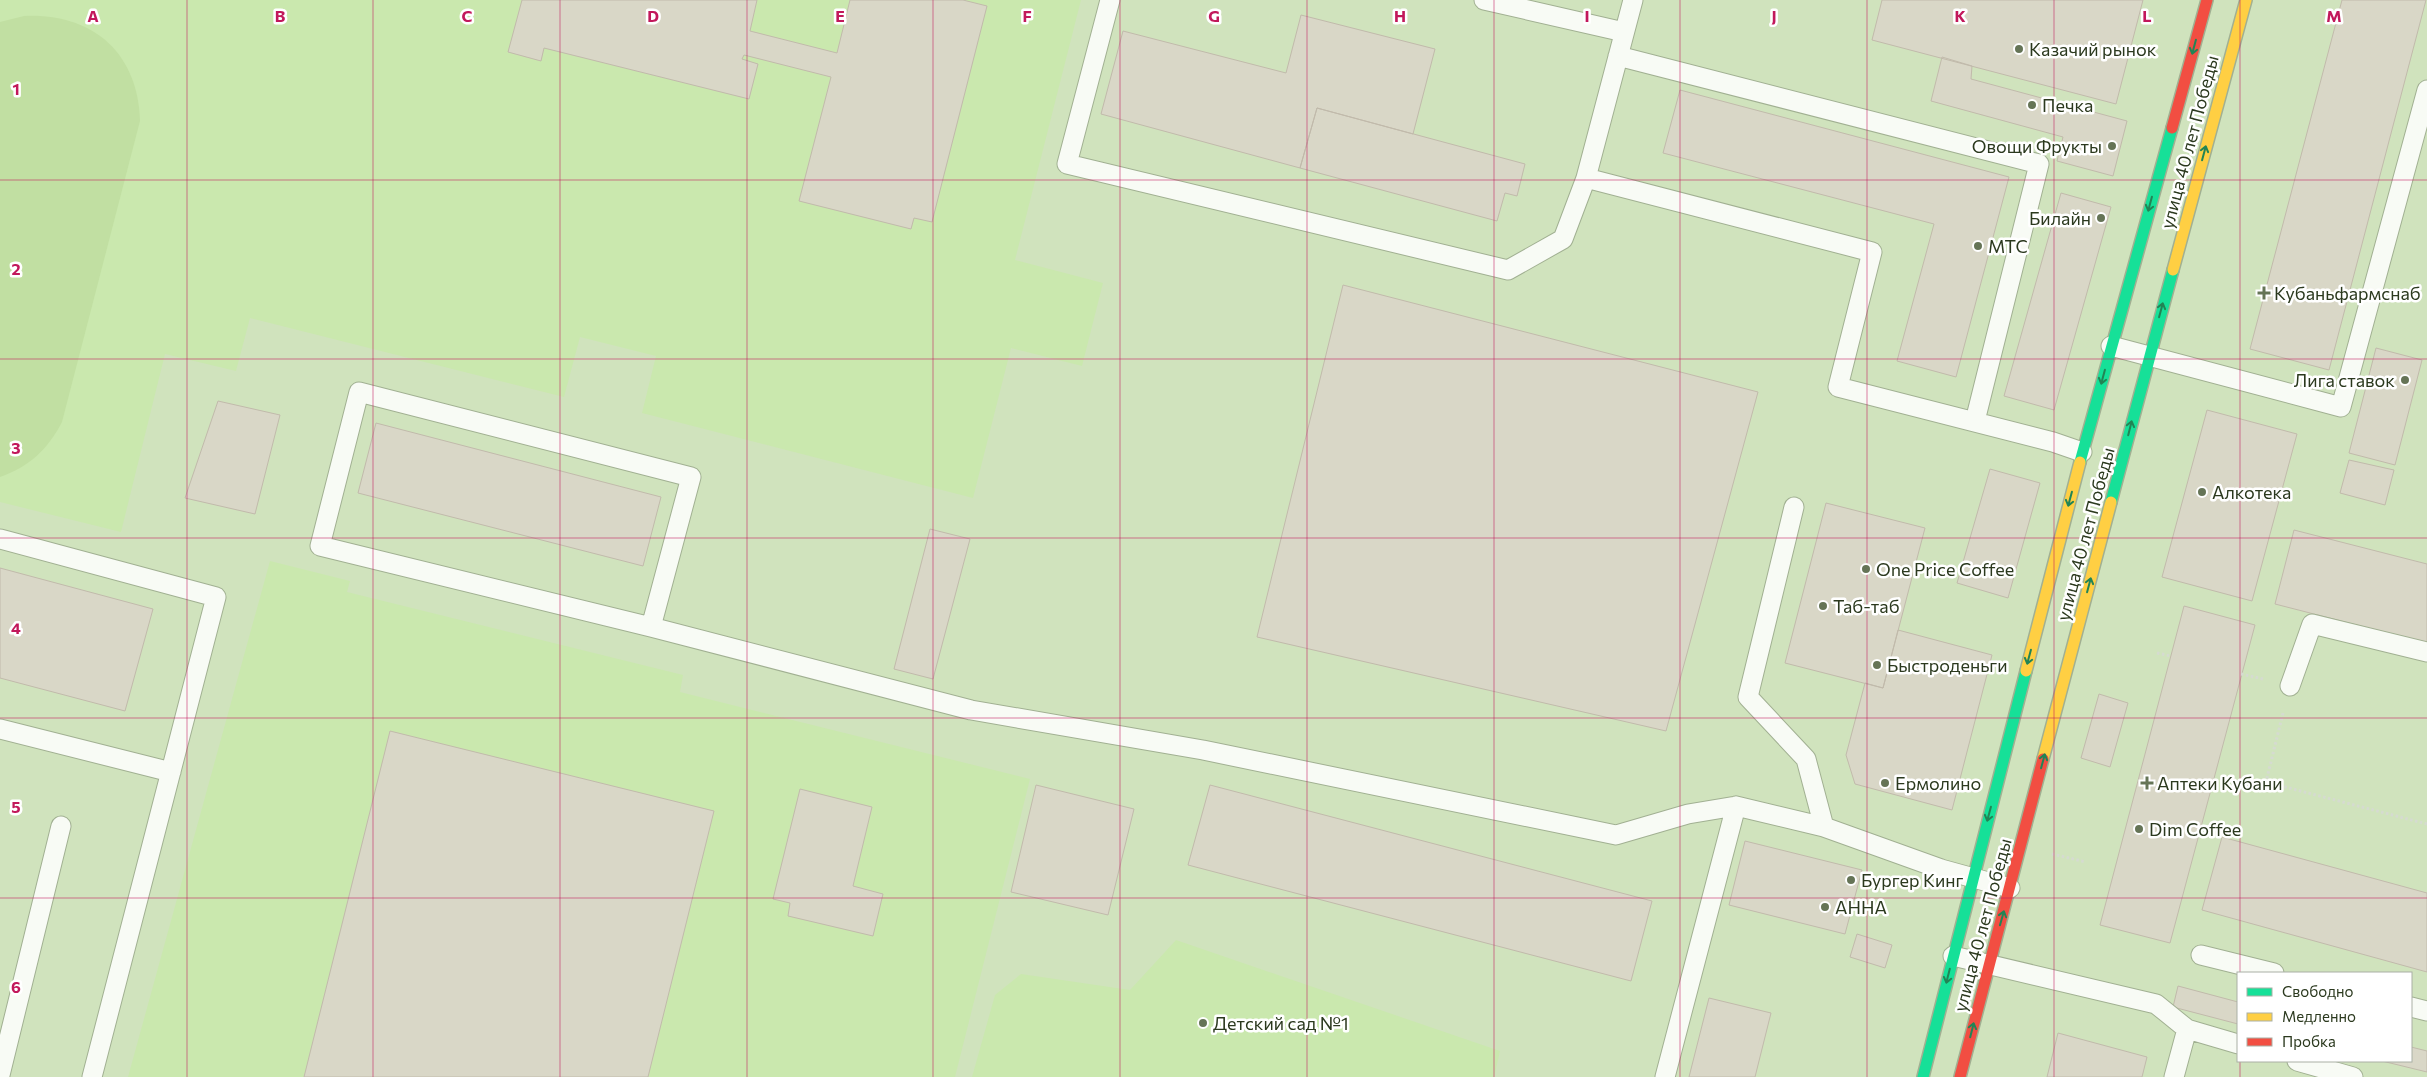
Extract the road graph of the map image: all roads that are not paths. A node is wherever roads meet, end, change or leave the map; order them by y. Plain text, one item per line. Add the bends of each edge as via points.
1 (1110, 0) edge
2 (1484, 0) edge
3 (1633, 0) edge
4 (2207, 0) edge
5 (2246, 0) edge
6 (1624, 32) junction
7 (1618, 56) junction
8 (2427, 90) edge
9 (1586, 178) junction
10 (2111, 346) junction
11 (2149, 357) junction
12 (1975, 421) junction
13 (2082, 452) junction
14 (1794, 507) dead end
15 (0, 539) edge
16 (652, 627) junction
17 (2427, 652) edge
18 (2290, 686) road end
19 (0, 729) edge
20 (170, 772) junction
21 (1736, 806) junction
22 (61, 826) dead end
23 (1824, 827) junction
24 (1973, 878) junction
25 (2010, 888) junction
26 (2201, 955) dead end
27 (1953, 956) junction
28 (1988, 965) junction
29 (2270, 972) edge
30 (2412, 1007) edge
31 (2427, 1011) edge
32 (2187, 1029) junction
33 (2237, 1044) edge
34 (2300, 1062) edge
35 (0, 1075) edge
36 (2349, 1076) edge
37 (92, 1077) edge
38 (1665, 1077) edge
39 (1923, 1077) edge
40 (1960, 1077) edge
41 (2174, 1077) edge

1 - 9 lane via 1067,164 1508,270 1563,239
2 - 6 lane
3 - 6 lane
4 -> 10 main road, улица 40 лет Победы
11 -> 5 main road, улица 40 лет Победы
6 - 7 lane
7 - 9 lane
7 - 12 lane via 2039,164
8 - 11 lane via 2341,407
9 - 12 lane via 1872,252 1838,387
10 - 11 lane
10 -> 13 main road, улица 40 лет Победы
25 -> 11 main road, улица 40 лет Победы
12 - 13 lane
13 -> 24 main road, улица 40 лет Победы
14 - 23 lane via 1748,697 1806,759
15 - 20 lane via 216,597
16 - 16 lane via 320,546 359,392 691,477
16 - 21 lane via 971,710 1203,750 1616,835 1688,814
17 - 18 lane via 2312,624
19 - 20 lane
20 - 37 lane
21 - 23 lane
21 - 38 lane
22 - 35 lane
23 - 24 lane
24 - 25 lane
24 - 27 main road, улица 40 лет Победы
28 -> 25 main road, улица 40 лет Победы
26 - 29 lane
27 - 28 lane
27 -> 39 main road, улица 40 лет Победы
28 - 32 lane via 2156,1004
40 -> 28 main road, улица 40 лет Победы
30 - 31 lane
32 - 33 lane
32 - 41 lane
34 - 36 lane

